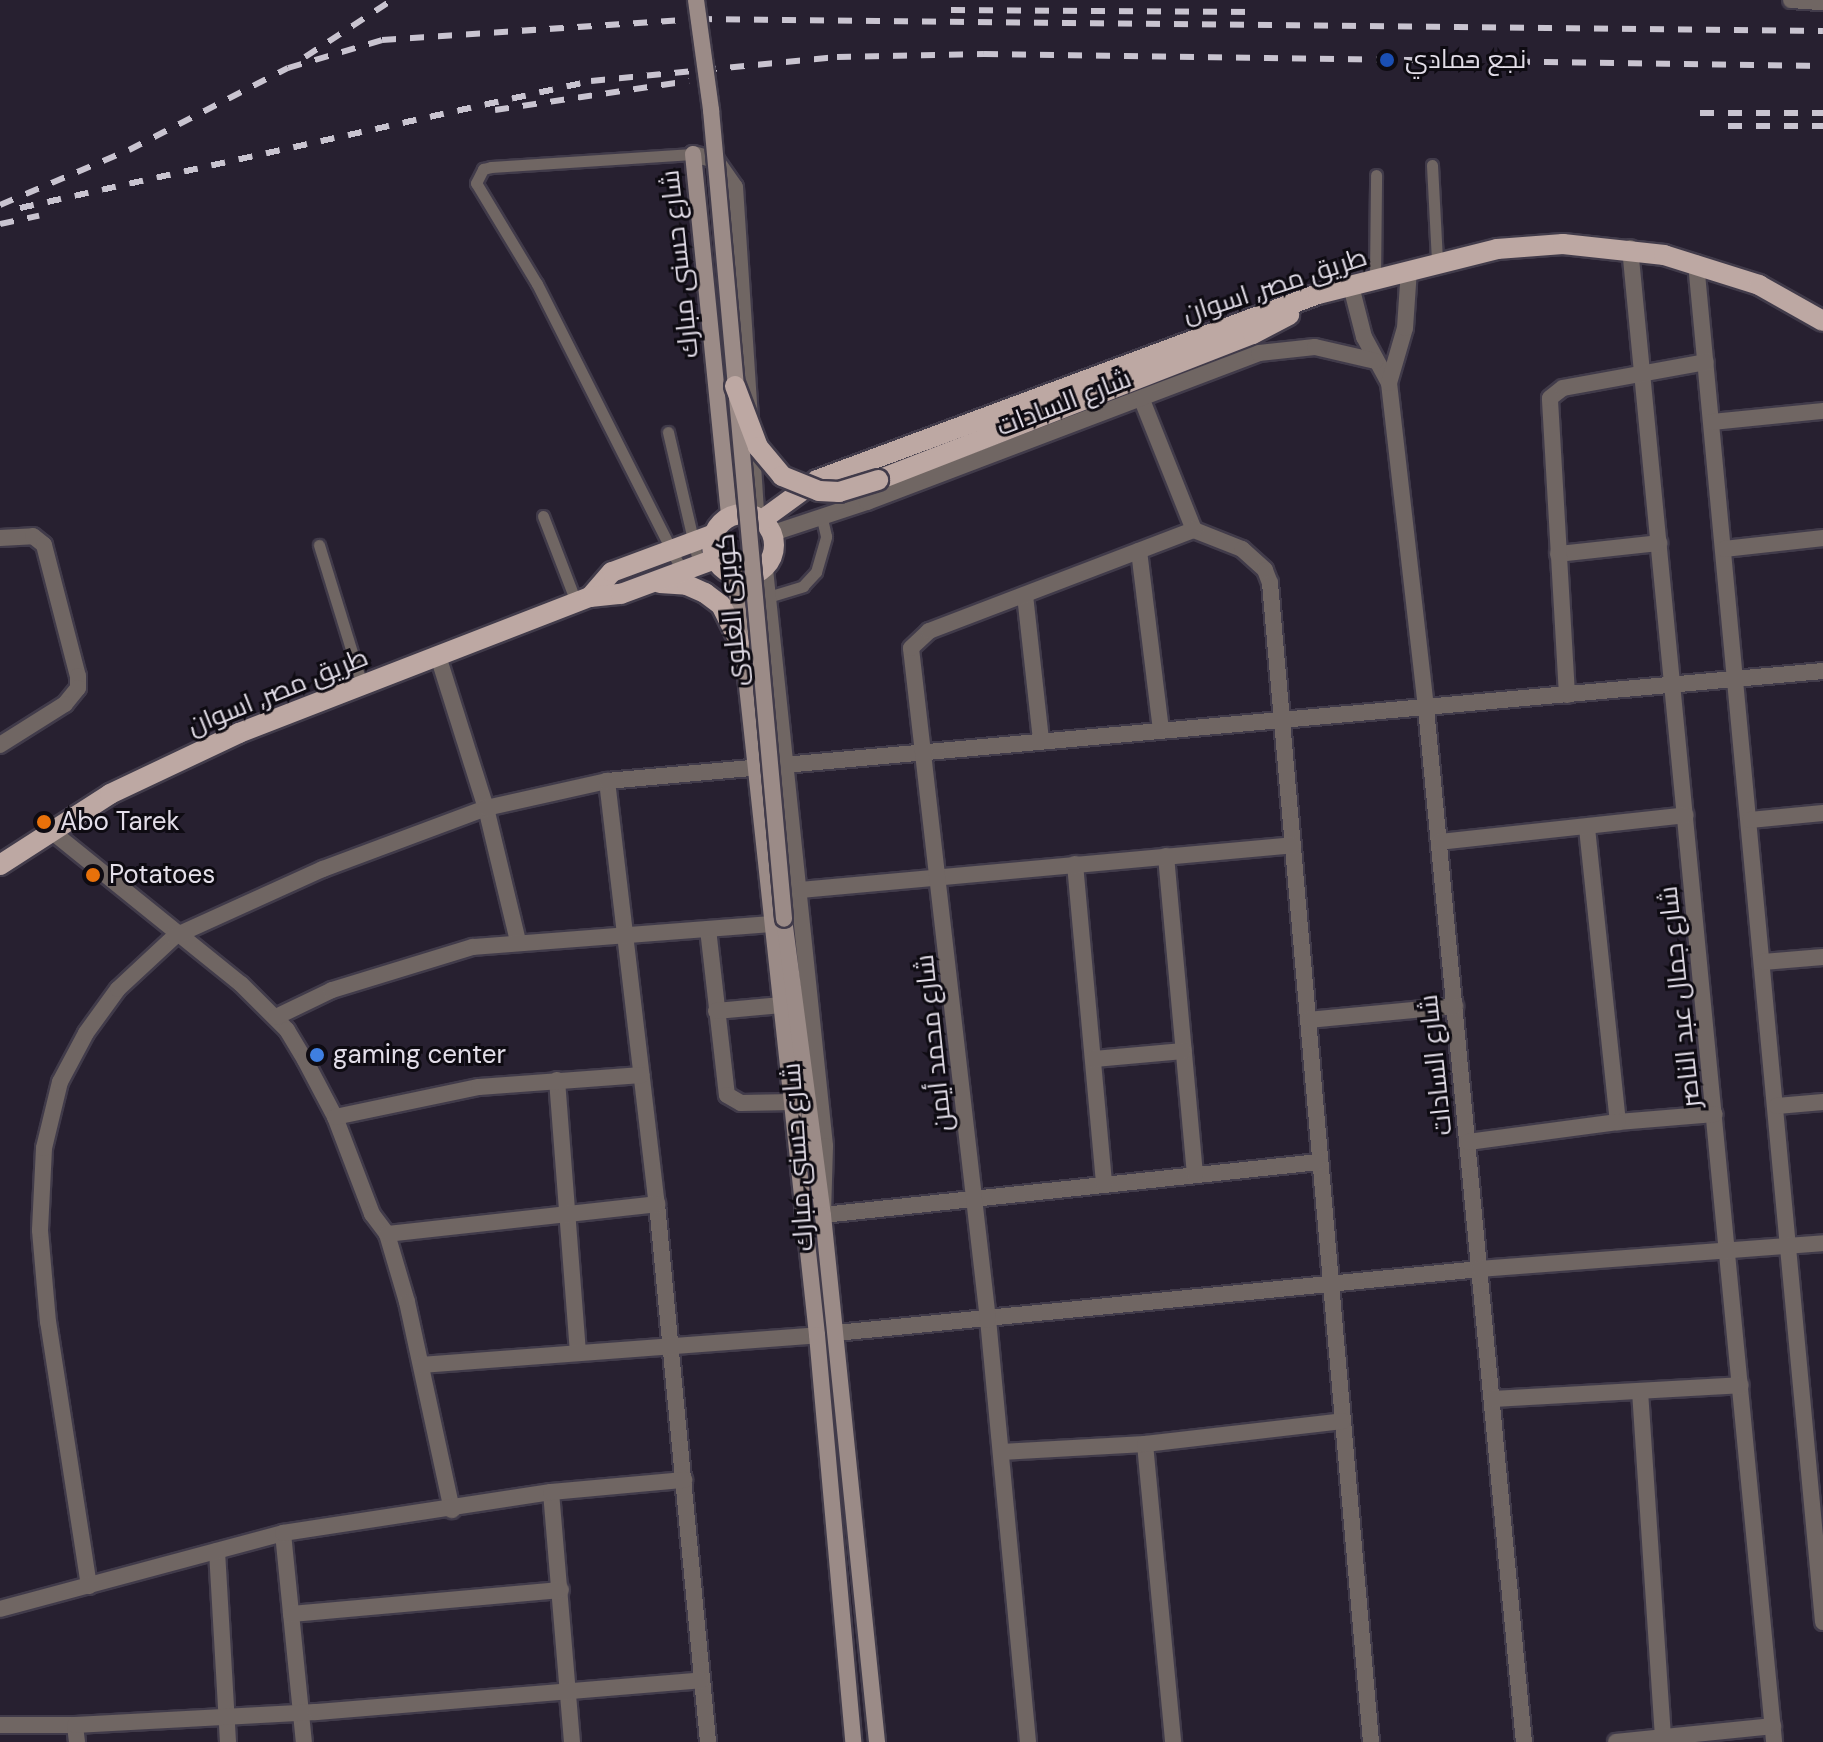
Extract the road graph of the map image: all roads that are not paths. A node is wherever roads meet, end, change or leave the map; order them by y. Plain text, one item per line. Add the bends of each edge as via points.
1 (696, 0) edge
2 (1791, 0) edge
3 (1823, 2) edge
4 (693, 154) junction
5 (1432, 165) dead end
6 (1376, 175) dead end
7 (1630, 248) junction
8 (1437, 262) junction
9 (1696, 263) junction
10 (1409, 270) junction
11 (1375, 279) junction
12 (1351, 286) junction
13 (1318, 294) junction
14 (1823, 321) edge
15 (1375, 361) junction
16 (1706, 362) junction
17 (1641, 371) junction
18 (1389, 383) junction
19 (735, 386) junction
20 (1142, 400) junction
21 (1823, 411) edge
22 (1712, 422) junction
23 (668, 432) dead end
24 (543, 516) dead end
25 (729, 517) junction
26 (822, 518) junction
27 (764, 523) junction
28 (1194, 530) junction
29 (714, 534) junction
30 (0, 538) edge
31 (1823, 538) edge
32 (694, 541) junction
33 (1659, 543) junction
34 (319, 545) dead end
35 (671, 549) junction
36 (1724, 549) junction
37 (1139, 551) junction
38 (1558, 554) junction
39 (698, 565) junction
40 (765, 569) junction
41 (735, 575) junction
42 (648, 584) junction
43 (1025, 595) junction
44 (768, 597) junction
45 (583, 600) junction
46 (739, 641) junction
47 (438, 656) junction
48 (1823, 671) edge
49 (1736, 680) junction
50 (362, 685) junction
51 (1673, 685) junction
52 (1567, 695) junction
53 (1426, 708) junction
54 (1281, 721) junction
55 (1161, 730) junction
56 (1041, 741) junction
57 (0, 745) edge
58 (924, 751) junction
59 (788, 766) junction
60 (757, 768) junction
61 (607, 781) junction
62 (486, 808) junction
63 (1823, 813) edge
64 (1686, 815) junction
65 (1750, 820) junction
66 (1587, 828) junction
67 (50, 830) junction
68 (1439, 842) junction
69 (1293, 845) junction
70 (1166, 856) junction
71 (1075, 864) junction
72 (0, 865) edge
73 (940, 877) junction
74 (800, 890) junction
75 (779, 922) junction
76 (708, 929) junction
77 (625, 935) junction
78 (175, 936) junction
79 (518, 941) junction
80 (1823, 957) edge
81 (1763, 962) junction
82 (782, 1005) junction
83 (1455, 1006) junction
84 (716, 1011) junction
85 (276, 1017) junction
86 (1308, 1020) junction
87 (1184, 1051) junction
88 (1094, 1059) junction
89 (642, 1075) junction
90 (557, 1080) junction
91 (793, 1102) junction
92 (1823, 1102) edge
93 (1777, 1106) junction
94 (1715, 1114) junction
95 (335, 1117) junction
96 (1618, 1122) junction
97 (1468, 1142) junction
98 (1319, 1162) junction
99 (1195, 1175) junction
100 (1104, 1184) junction
101 (975, 1197) junction
102 (657, 1204) junction
103 (566, 1214) junction
104 (823, 1215) junction
105 (387, 1234) junction
106 (1823, 1243) edge
107 (1790, 1246) junction
108 (1728, 1251) junction
109 (1480, 1269) junction
110 (1330, 1286) junction
111 (988, 1320) junction
112 (836, 1333) junction
113 (817, 1335) junction
114 (668, 1343) junction
115 (578, 1351) junction
116 (422, 1365) junction
117 (1741, 1385) junction
118 (1640, 1391) junction
119 (1492, 1399) junction
120 (1343, 1421) junction
121 (1145, 1444) junction
122 (1001, 1452) junction
123 (684, 1480) junction
124 (551, 1492) junction
125 (452, 1510) junction
126 (283, 1533) junction
127 (217, 1551) junction
128 (89, 1586) junction
129 (561, 1590) junction
130 (0, 1609) edge
131 (291, 1614) junction
132 (1823, 1622) edge
133 (702, 1680) junction
134 (567, 1691) junction
135 (301, 1713) junction
136 (228, 1717) junction
137 (0, 1725) edge
138 (76, 1734) edge
139 (1774, 1734) edge
140 (1663, 1737) junction
141 (228, 1742) edge
142 (304, 1742) edge
143 (572, 1742) edge
144 (708, 1742) edge
145 (853, 1742) edge
146 (877, 1742) edge
147 (1028, 1742) edge
148 (1173, 1742) edge
149 (1371, 1742) edge
150 (1524, 1742) edge
151 (1616, 1742) edge

1 - 19 main road, كوبرى العلوى, bridge
2 - 3 street
4 - 25 main road, شارع حسنى مبارك
4 - 27 street, شارع حسنى مبارك via 716,160 735,187
4 - 35 lane via 596,156 491,167 476,183 537,284
5 - 8 lane
6 - 11 lane
7 - 8 main road, طريق مصر, اسوان via 1563,244 1497,249
7 - 9 main road, طريق مصر, اسوان
7 - 17 street, شارع جمال عبد الناصر
8 - 10 main road, طريق مصر, اسوان
9 - 14 main road, طريق مصر, اسوان via 1759,285
9 - 16 street
10 - 11 main road, طريق مصر, اسوان
10 - 18 street, شارع السادات via 1405,328
11 - 12 main road, طريق مصر, اسوان
12 - 13 main road, طريق مصر, اسوان
12 - 15 street, شارع السادات
13 - 19 main road, bridge via 1253,334 839,492 819,491 782,476 758,447
13 - 27 main road, طريق مصر, اسوان via 817,480
15 - 18 street, شارع السادات
15 - 20 street, شارع السادات via 1287,347
16 - 17 street
16 - 22 street
17 - 33 street, شارع جمال عبد الناصر
17 - 38 street via 1563,388 1550,398
18 - 53 street, شارع السادات
19 - 75 main road, كوبرى العلوى, bridge
20 - 26 street, شارع السادات
20 - 28 street
21 - 22 street
22 - 36 street
23 - 32 lane
24 - 45 lane
25 - 27 main road
25 - 29 main road
26 - 27 street, شارع السادات
26 - 44 lane via 826,536 816,572 795,590
27 - 40 main road via 773,555
28 - 37 street, شارع محمد أيمن
28 - 54 street via 1242,549 1265,570
29 - 32 main road, طريق مصر, اسوان
29 - 39 main road
30 - 57 street via 26,534 44,545 78,688 65,704
31 - 36 street
32 - 35 main road, طريق مصر, اسوان
32 - 39 lane
33 - 38 street
33 - 51 street, شارع جمال عبد الناصر
34 - 50 lane
35 - 39 lane
35 - 45 main road, طريق مصر, اسوان via 612,572
36 - 49 street
37 - 43 street, شارع محمد أيمن
37 - 55 street
38 - 52 street
39 - 41 main road
39 - 42 main road, طريق مصر, اسوان
40 - 41 main road
40 - 44 street, شارع حسنى مبارك
41 - 46 main road, شارع حسنى مبارك
42 - 45 main road, طريق مصر, اسوان
42 - 46 main road via 687,585 705,593 732,622
43 - 56 street
43 - 58 street, شارع محمد أيمن via 914,640 911,658
44 - 59 street, شارع حسنى مبارك
45 - 47 main road, طريق مصر, اسوان
46 - 60 main road, شارع حسنى مبارك
47 - 50 main road, طريق مصر, اسوان
47 - 62 street
48 - 49 street
49 - 51 street
49 - 65 street
50 - 67 main road, طريق مصر, اسوان via 172,763
51 - 52 street
51 - 64 street, شارع جمال عبد الناصر
52 - 53 street
53 - 54 street
53 - 68 street, شارع السادات
54 - 55 street
54 - 69 street
55 - 56 street
56 - 58 street
58 - 59 street
58 - 73 street, شارع محمد أيمن
59 - 60 street
59 - 74 street, شارع حسنى مبارك
60 - 61 street
60 - 75 main road, شارع حسنى مبارك
61 - 62 street
61 - 77 street
62 - 78 street via 323,869
62 - 79 street
63 - 65 street
64 - 66 street
64 - 94 street, شارع جمال عبد الناصر
65 - 81 street
66 - 68 street
66 - 96 street
67 - 72 main road, طريق مصر, اسوان
67 - 78 street
68 - 83 street, شارع السادات
69 - 70 street
69 - 86 street
70 - 71 street
70 - 87 street
71 - 73 street
71 - 88 street
73 - 74 street
73 - 101 street, شارع محمد أيمن
74 - 104 street, شارع حسنى مبارك via 825,1146
75 - 76 street
75 - 82 main road, شارع حسنى مبارك
75 - 104 main road, كوبرى العلوى
76 - 77 street
76 - 84 street
77 - 79 street
77 - 89 street
78 - 85 street via 217,964
78 - 128 street via 118,989 86,1033 60,1082 44,1148 40,1230 48,1322
79 - 85 street via 418,960
80 - 81 street
81 - 93 street
82 - 84 street
82 - 91 main road, شارع حسنى مبارك
83 - 86 street
83 - 97 street, شارع السادات
84 - 91 street via 730,1099
85 - 95 street
86 - 98 street
87 - 88 street
87 - 99 street
88 - 100 street
89 - 90 street
89 - 102 street
90 - 95 street via 479,1087
90 - 103 street
91 - 113 main road, شارع حسنى مبارك
92 - 93 street
93 - 107 street
94 - 96 street
94 - 108 street, شارع جمال عبد الناصر
95 - 105 street via 372,1214
96 - 97 street
97 - 109 street, شارع السادات
98 - 99 street
98 - 110 street
99 - 100 street
100 - 101 street
101 - 104 street
101 - 111 street, شارع محمد أيمن
102 - 103 street
102 - 114 street
103 - 105 street
103 - 115 street
104 - 112 main road, شارع حسنى مبارك
105 - 116 street
106 - 107 street
107 - 108 street
107 - 132 street
108 - 109 street
108 - 117 street, شارع جمال عبد الناصر
109 - 110 street
109 - 119 street, شارع السادات
110 - 111 street
110 - 120 street
111 - 112 street
111 - 122 street, شارع محمد أيمن
112 - 146 main road, شارع حسنى مبارك
113 - 114 street
113 - 145 main road, شارع حسنى مبارك
114 - 115 street
114 - 123 street
115 - 116 street
116 - 125 street
117 - 118 street
117 - 139 street, شارع جمال عبد الناصر
118 - 119 street
118 - 140 street
119 - 150 street, شارع السادات
120 - 121 street
120 - 149 street
121 - 122 street
121 - 148 street
122 - 147 street, شارع محمد أيمن
123 - 124 street
123 - 133 street
124 - 125 street
124 - 129 street
125 - 126 street
126 - 127 street
126 - 131 street
127 - 128 street
127 - 136 street
128 - 130 street
129 - 131 street
129 - 134 street
131 - 135 street
133 - 134 street
133 - 144 street
134 - 135 street
134 - 143 street
135 - 136 street
135 - 142 street
136 - 138 street
136 - 141 street
137 - 138 street
139 - 140 street
140 - 151 street

